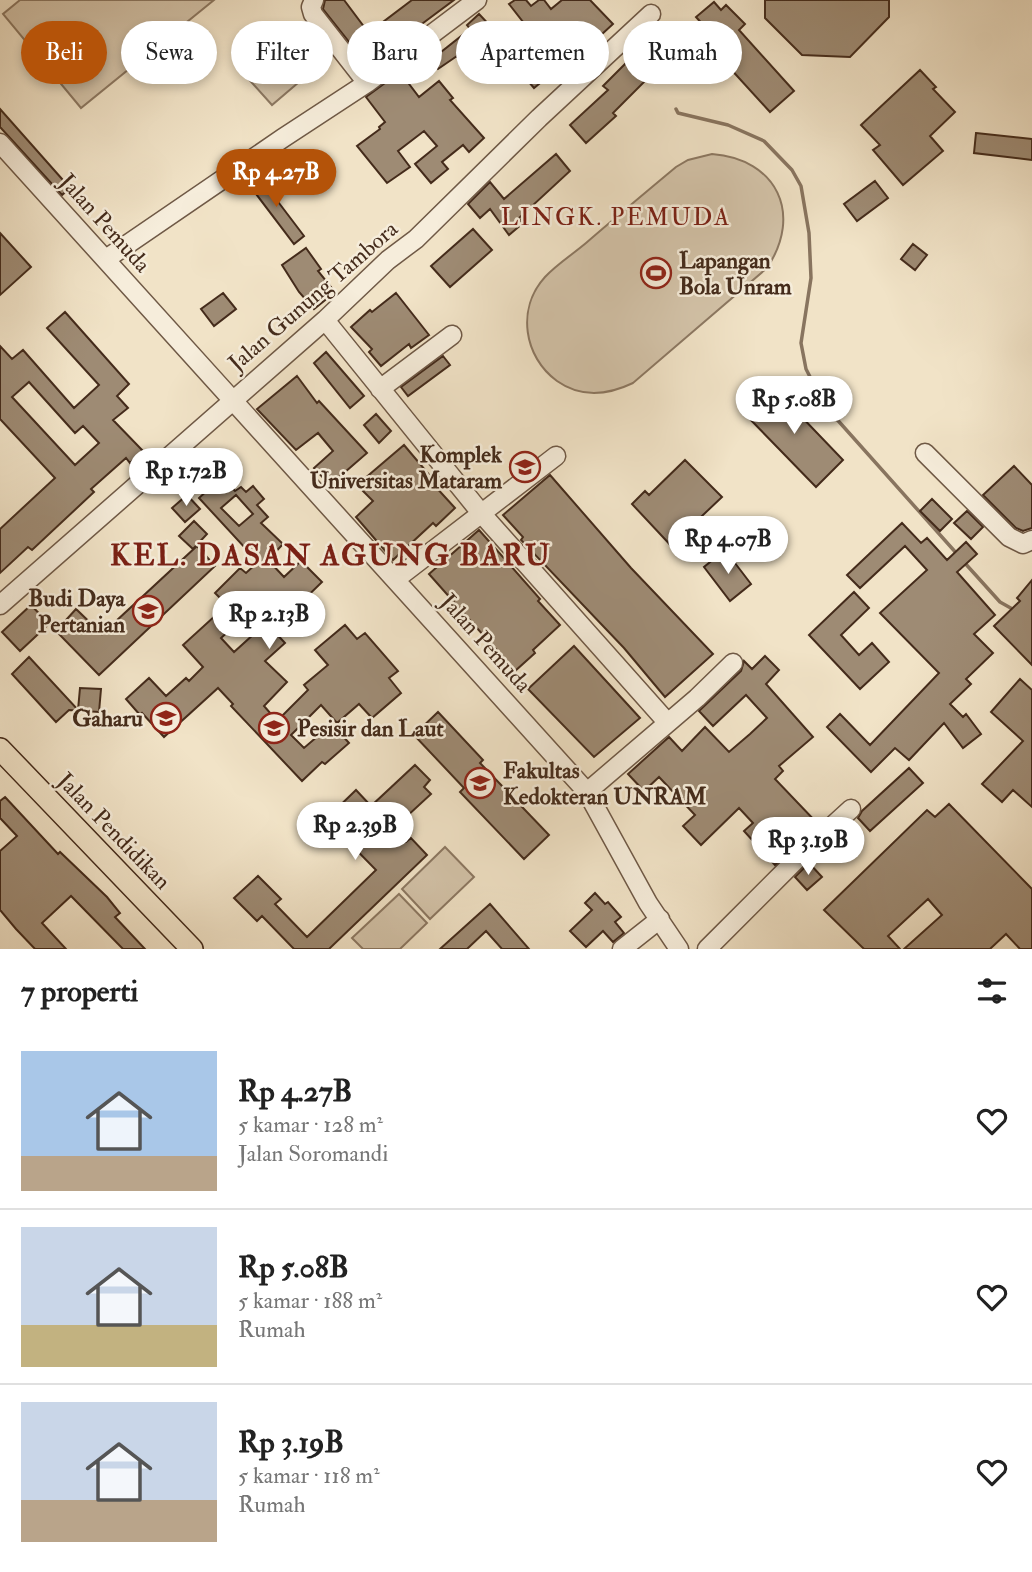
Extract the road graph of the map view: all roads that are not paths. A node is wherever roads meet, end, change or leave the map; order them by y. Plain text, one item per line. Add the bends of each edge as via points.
1 (314, 0) edge
2 (477, 0) edge
3 (651, 14) dead end
4 (442, 26) edge
5 (347, 57) edge
6 (365, 84) edge
7 (0, 143) edge
8 (106, 258) junction
9 (325, 320) junction
10 (452, 335) dead end
11 (380, 389) junction
12 (231, 401) junction
13 (925, 453) dead end
14 (556, 456) dead end
15 (481, 513) junction
16 (1032, 540) edge
17 (396, 579) junction
18 (0, 605) edge
19 (733, 663) dead end
20 (667, 722) junction
21 (0, 749) edge
22 (587, 792) junction
23 (851, 809) dead end
24 (660, 919) junction
25 (192, 949) edge
26 (622, 949) edge
27 (680, 949) edge
28 (707, 949) edge

1 - 5 street via 313,14
2 - 4 street
3 - 9 street, Jalan Gunung Tambora
6 - 8 street
7 - 8 street, Jalan Pemuda
8 - 12 street, Jalan Pemuda
9 - 11 street
9 - 12 street, Jalan Gunung Tambora
10 - 11 street
11 - 15 street
12 - 17 street, Jalan Pemuda
12 - 18 street, Jalan Gunung Tambora
13 - 16 street via 1009,537 1023,544
14 - 15 street
15 - 17 street
15 - 20 street
17 - 22 street, Jalan Pemuda
19 - 20 street
20 - 22 street
21 - 25 main road, Jalan Pendidikan
22 - 24 street, Jalan Pemuda
23 - 28 street
24 - 26 street
24 - 27 street, Jalan Pemuda

